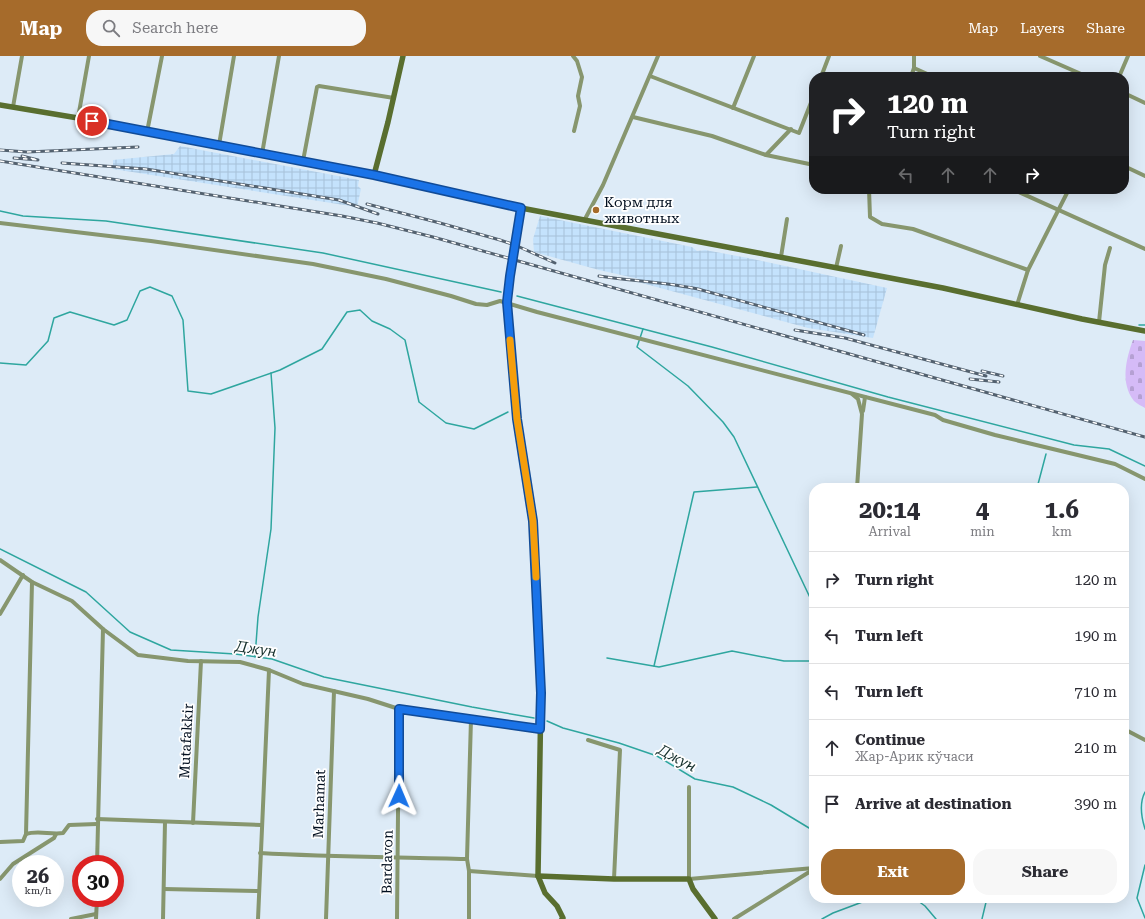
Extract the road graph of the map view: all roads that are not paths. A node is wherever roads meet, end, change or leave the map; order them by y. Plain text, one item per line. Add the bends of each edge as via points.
1 (22, 56) edge
2 (89, 56) edge
3 (162, 56) edge
4 (234, 56) edge
5 (279, 56) edge
6 (403, 56) edge
7 (573, 56) edge
8 (658, 56) edge
9 (754, 56) edge
10 (829, 56) edge
11 (914, 56) edge
12 (1040, 56) edge
13 (1128, 56) edge
14 (914, 68) junction
15 (823, 72) edge
16 (913, 72) edge
17 (923, 72) edge
18 (1077, 72) edge
19 (1121, 72) edge
20 (650, 76) junction
21 (1129, 95) edge
22 (394, 98) junction
23 (1145, 103) edge
24 (0, 105) edge
25 (13, 107) junction
26 (733, 108) junction
27 (809, 108) edge
28 (633, 117) junction
29 (78, 118) junction
30 (791, 130) junction
31 (574, 131) dead end
32 (147, 132) junction
33 (219, 145) junction
34 (262, 154) junction
35 (766, 155) junction
36 (303, 161) junction
37 (809, 164) edge
38 (1129, 168) edge
39 (374, 175) junction
40 (1145, 176) edge
41 (869, 194) edge
42 (1023, 194) edge
43 (1067, 194) edge
44 (521, 208) junction
45 (1059, 210) junction
46 (787, 218) dead end
47 (585, 219) junction
48 (0, 223) edge
49 (841, 246) dead end
50 (1110, 248) dead end
51 (1145, 250) edge
52 (781, 257) junction
53 (836, 268) junction
54 (1028, 270) junction
55 (507, 302) junction
56 (1017, 305) junction
57 (1099, 322) junction
58 (1145, 331) edge
59 (851, 393) junction
60 (864, 397) junction
61 (862, 414) junction
62 (1145, 479) edge
63 (857, 483) edge
64 (0, 560) edge
65 (23, 575) junction
66 (32, 582) junction
67 (0, 614) edge
68 (103, 629) junction
69 (201, 661) junction
70 (269, 670) junction
71 (334, 691) junction
72 (399, 709) junction
73 (470, 718) junction
74 (540, 729) junction
75 (1129, 732) edge
76 (588, 740) dead end
77 (1145, 740) edge
78 (689, 787) dead end
79 (97, 819) junction
80 (165, 822) junction
81 (193, 823) junction
82 (97, 824) junction
83 (261, 825) junction
84 (26, 834) junction
85 (56, 834) junction
86 (0, 842) edge
87 (260, 853) junction
88 (97, 855) edge
89 (328, 856) junction
90 (398, 857) junction
91 (467, 859) junction
92 (809, 868) edge
93 (469, 871) junction
94 (809, 871) edge
95 (538, 876) junction
96 (0, 879) edge
97 (614, 879) junction
98 (689, 880) junction
99 (164, 889) junction
100 (259, 891) junction
101 (96, 907) edge
102 (96, 914) junction
103 (71, 919) edge
104 (96, 919) edge
105 (163, 919) edge
106 (258, 919) edge
107 (326, 919) edge
108 (397, 919) edge
109 (469, 919) edge
110 (563, 919) edge
111 (715, 919) edge
112 (734, 919) edge

1 - 25 street
2 - 29 street
3 - 32 street
4 - 33 street
5 - 34 street
6 - 22 main road
7 - 31 street via 582,77 578,96 580,106
8 - 20 street
9 - 26 street
10 - 15 street
11 - 14 street
12 - 18 street
13 - 19 street
14 - 16 street
14 - 17 street
20 - 26 street
20 - 28 street
21 - 23 street
22 - 36 street via 317,87
22 - 39 main road
24 - 25 main road
25 - 29 main road
26 - 30 street
27 - 30 street via 799,133
28 - 35 street via 712,136
28 - 47 street
29 - 32 main road
30 - 35 street
32 - 33 main road
33 - 34 main road
34 - 36 main road
35 - 37 street
36 - 39 main road
38 - 40 street
39 - 44 main road
41 - 54 street via 870,217 882,224 913,229
42 - 45 street
43 - 45 street
44 - 47 main road
44 - 55 main road
45 - 51 street
45 - 54 street
46 - 52 street
47 - 52 main road
48 - 55 street via 313,264 386,279 476,304
49 - 53 street
50 - 57 street via 1105,265
52 - 53 main road
53 - 56 main road
54 - 56 street
55 - 59 street
55 - 74 main road via 517,419 533,521 541,693
56 - 57 main road
57 - 58 main road
59 - 60 street
59 - 61 street via 858,399
60 - 61 street
60 - 62 street via 935,415 943,420 994,435 1116,464
61 - 63 street
64 - 65 street
65 - 66 street
65 - 67 street
66 - 68 street via 72,601
66 - 84 street
68 - 69 street via 138,655
68 - 79 street
69 - 70 street via 240,662
69 - 81 street, Mutafakkir
70 - 71 street via 303,684
70 - 83 street
71 - 72 street
71 - 89 street, Marhamat
72 - 73 street
72 - 90 street, Bardavon
73 - 74 street
73 - 91 street
74 - 95 main road
75 - 77 street
76 - 97 street via 620,750
78 - 98 street
79 - 80 street
79 - 82 street
80 - 81 street
80 - 99 street
81 - 83 street
82 - 85 street via 69,825 63,833
82 - 88 street
83 - 87 street
84 - 85 street
84 - 86 street via 23,841
85 - 96 street via 54,838 13,864
87 - 89 street
87 - 100 street
89 - 90 street
89 - 107 street, Marhamat
90 - 91 street
90 - 108 street, Bardavon
91 - 93 street
92 - 98 street
93 - 95 street
93 - 109 street
94 - 112 street
95 - 97 main road
95 - 110 main road via 545,893 557,906
97 - 98 main road
98 - 111 main road
99 - 100 street
99 - 105 street
100 - 106 street
101 - 102 street
102 - 103 street
102 - 104 street

